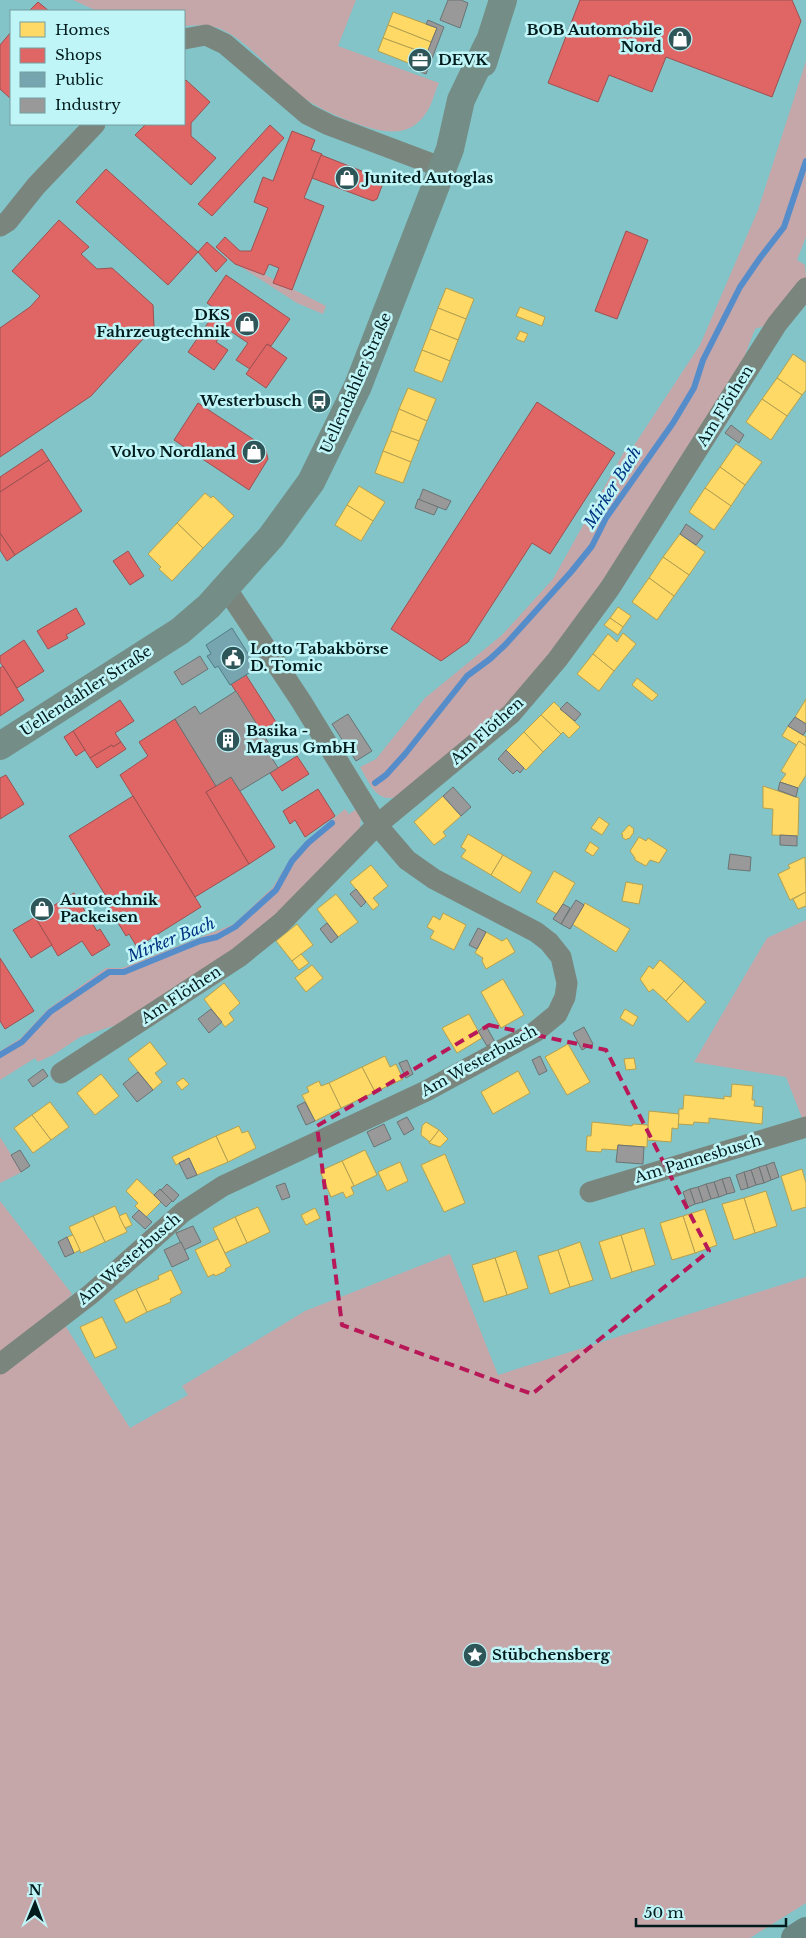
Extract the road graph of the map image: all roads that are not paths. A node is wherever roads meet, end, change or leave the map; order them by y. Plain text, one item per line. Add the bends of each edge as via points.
1 (503, 0) edge
2 (185, 39) edge
3 (94, 125) edge
4 (447, 159) junction
5 (0, 226) edge
6 (806, 288) edge
7 (226, 588) junction
8 (0, 746) edge
9 (377, 825) junction
10 (61, 1073) dead end
11 (806, 1126) edge
12 (590, 1192) dead end
13 (0, 1364) edge
14 (806, 1931) edge
15 (795, 1938) edge

1 - 4 main road, Uellendahler Straße via 488,44 460,100
2 - 4 street via 206,35 225,44 307,114 329,125
3 - 5 street
4 - 7 main road, Uellendahler Straße via 358,386 315,474 271,538
6 - 9 street, Am Flöthen via 777,324 610,588 556,660 512,714
7 - 8 main road, Uellendahler Straße via 180,631
7 - 9 street, Am Westerbusch via 301,701
9 - 10 street, Am Flöthen via 281,923 239,957
9 - 13 street, Am Westerbusch via 407,860 434,879 536,932 549,942 561,957 567,983 557,1014 535,1032 426,1091 223,1186 183,1212 91,1294
11 - 12 street, Am Pannesbusch
14 - 15 highway

